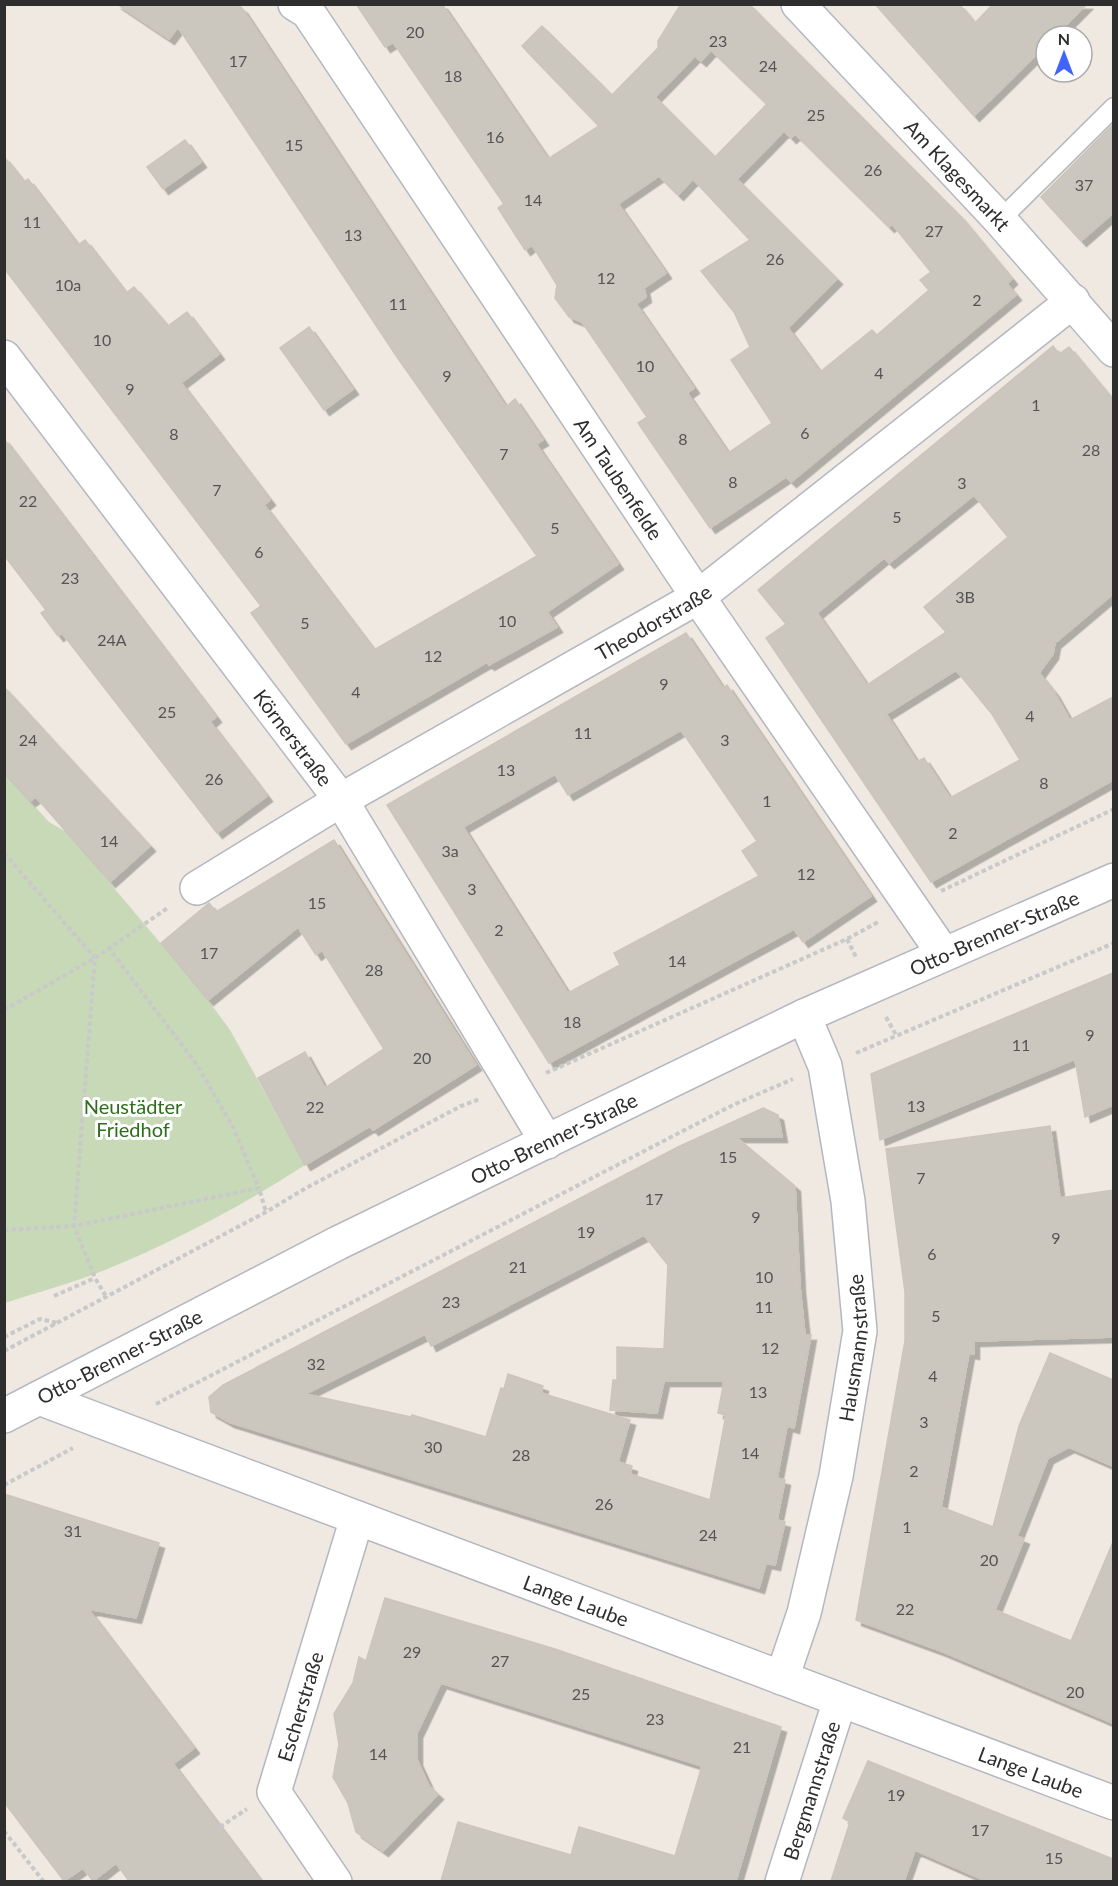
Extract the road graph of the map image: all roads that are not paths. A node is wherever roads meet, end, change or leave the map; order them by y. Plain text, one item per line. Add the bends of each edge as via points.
1 (295, 4) edge
2 (798, 4) edge
3 (1113, 107) edge
4 (1000, 220) junction
5 (1073, 301) junction
6 (1113, 350) edge
7 (4, 357) edge
8 (698, 597) junction
9 (341, 800) junction
10 (1113, 880) edge
11 (197, 888) road end
12 (944, 953) junction
13 (804, 1016) junction
14 (547, 1142) junction
15 (39, 1398) junction
16 (4, 1416) edge
17 (357, 1518) junction
18 (782, 1678) junction
19 (840, 1700) junction
20 (1113, 1803) edge
21 (335, 1881) edge
22 (783, 1881) edge

1 - 8 street, Am Taubenfelde via 315,21
2 - 4 street, Am Klagesmarkt
3 - 4 lane
4 - 5 street, Am Klagesmarkt
5 - 6 street, Am Klagesmarkt
5 - 8 street, Theodorstraße
7 - 9 street, Körnerstraße
8 - 9 street, Theodorstraße
8 - 12 street, Am Taubenfelde
9 - 11 street, Theodorstraße
9 - 14 street, Körnerstraße
10 - 12 street, Otto-Brenner-Straße
12 - 13 street, Otto-Brenner-Straße
13 - 14 street, Otto-Brenner-Straße
13 - 18 street, Hausmannstraße via 825,1066 848,1201 860,1331 836,1476 804,1613
14 - 15 street, Otto-Brenner-Straße via 338,1243
15 - 16 street, Otto-Brenner-Straße
15 - 17 street, Lange Laube
17 - 18 street, Lange Laube
17 - 21 street, Escherstraße via 274,1792
18 - 19 street, Lange Laube
19 - 20 street, Lange Laube
19 - 22 street, Bergmannstraße

